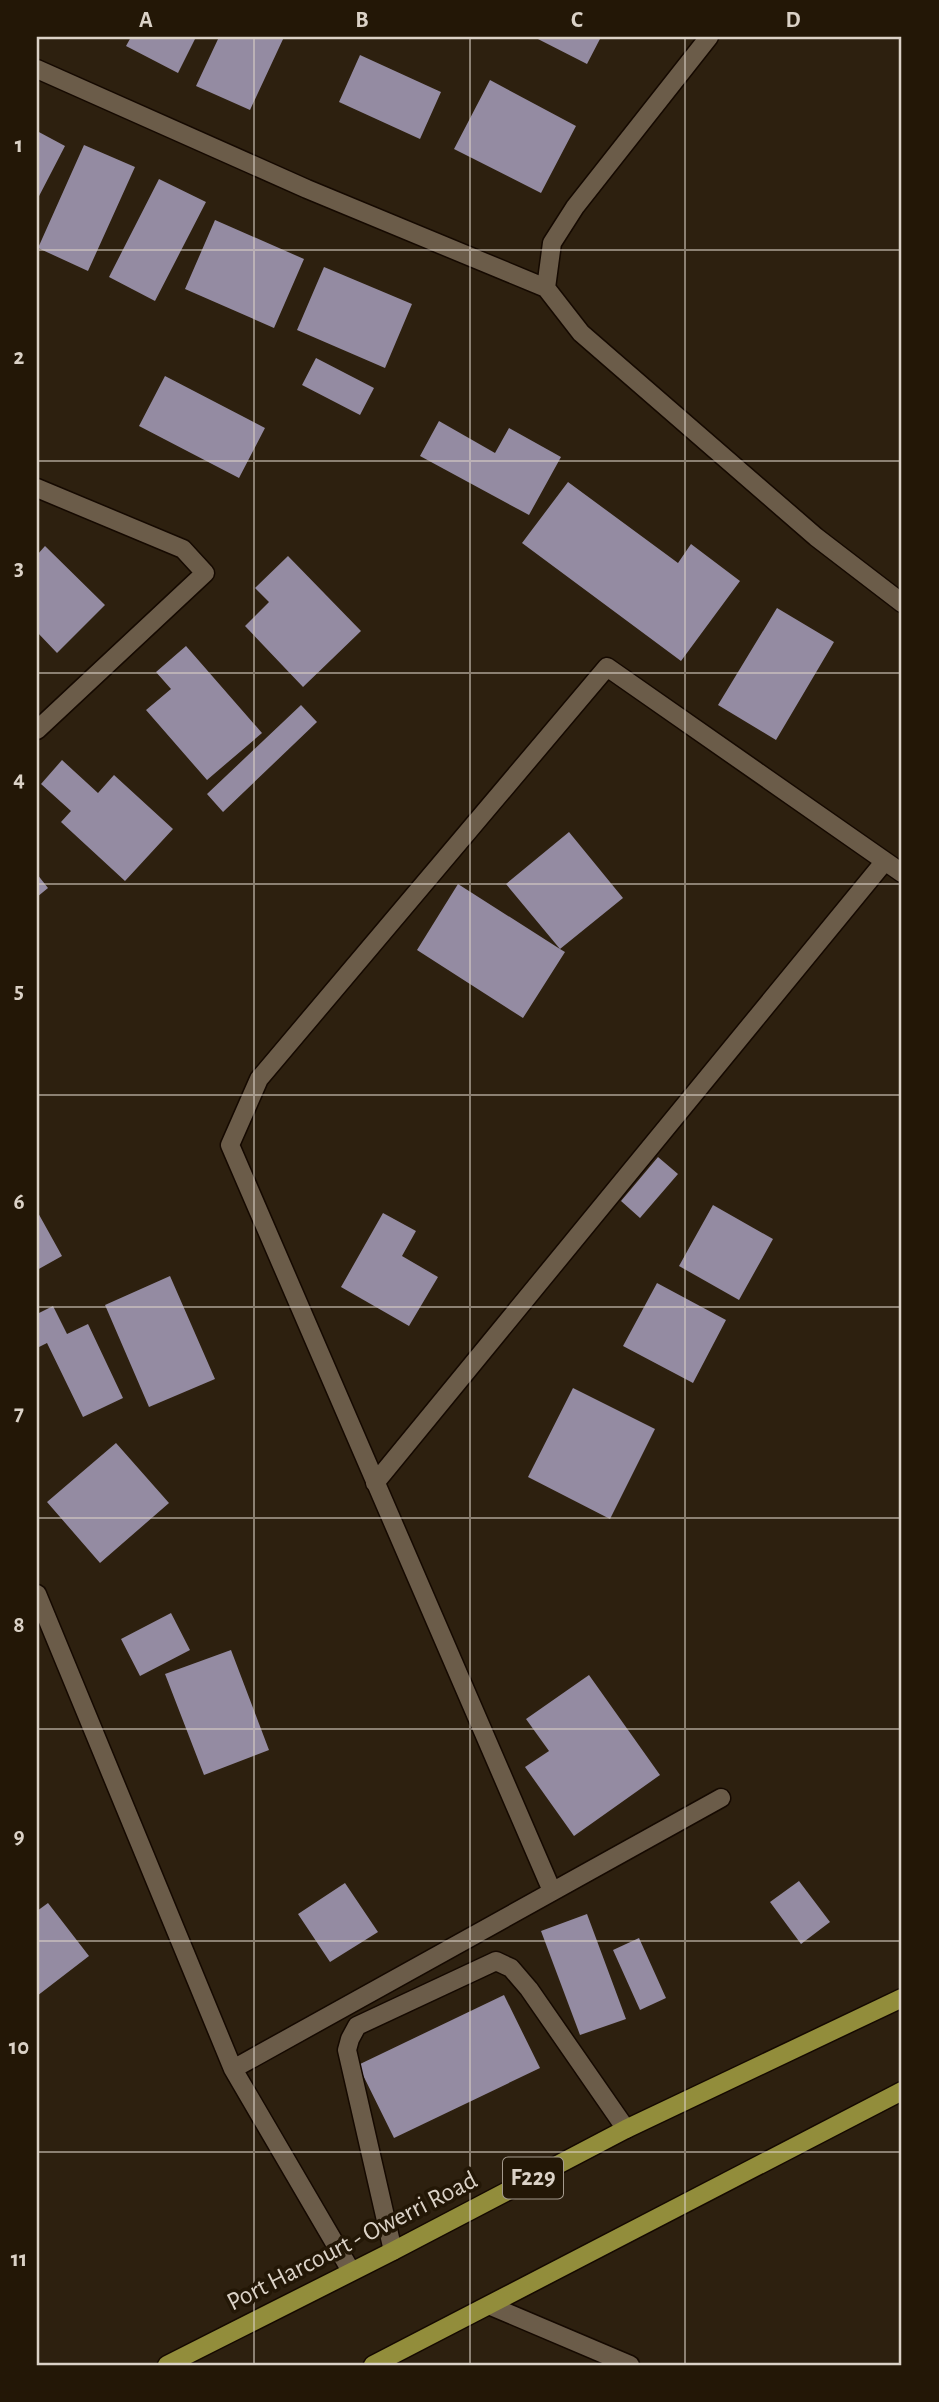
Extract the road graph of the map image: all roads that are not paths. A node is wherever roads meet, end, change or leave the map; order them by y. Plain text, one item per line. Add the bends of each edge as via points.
1 (709, 37) edge
2 (37, 69) edge
3 (546, 288) junction
4 (37, 488) edge
5 (902, 603) edge
6 (37, 730) edge
7 (885, 861) junction
8 (902, 873) edge
9 (374, 1483) junction
10 (37, 1594) edge
11 (721, 1798) dead end
12 (552, 1891) junction
13 (902, 1998) edge
14 (233, 2069) junction
15 (902, 2091) edge
16 (626, 2129) junction
17 (393, 2251) junction
18 (351, 2271) junction
19 (491, 2306) junction
20 (167, 2365) edge
21 (373, 2365) edge
22 (630, 2365) edge

1 - 3 street via 575,207 552,243
2 - 3 street via 307,189
3 - 5 street via 581,333 816,537
4 - 6 street via 183,550 205,573
7 - 8 street
7 - 9 street
7 - 9 street via 607,667 259,1079 230,1145
9 - 12 street
10 - 14 street
11 - 12 street
12 - 14 street
13 - 16 main road, Port Harcourt - Owerri Road / F229
14 - 18 street
15 - 19 main road
16 - 17 main road, Port Harcourt - Owerri Road / F229
16 - 17 street via 529,1989 511,1968 496,1961 358,2026 347,2050
17 - 18 main road, Port Harcourt - Owerri Road / F229
18 - 20 main road, Port Harcourt - Owerri Road / F229
19 - 21 main road
19 - 22 street

